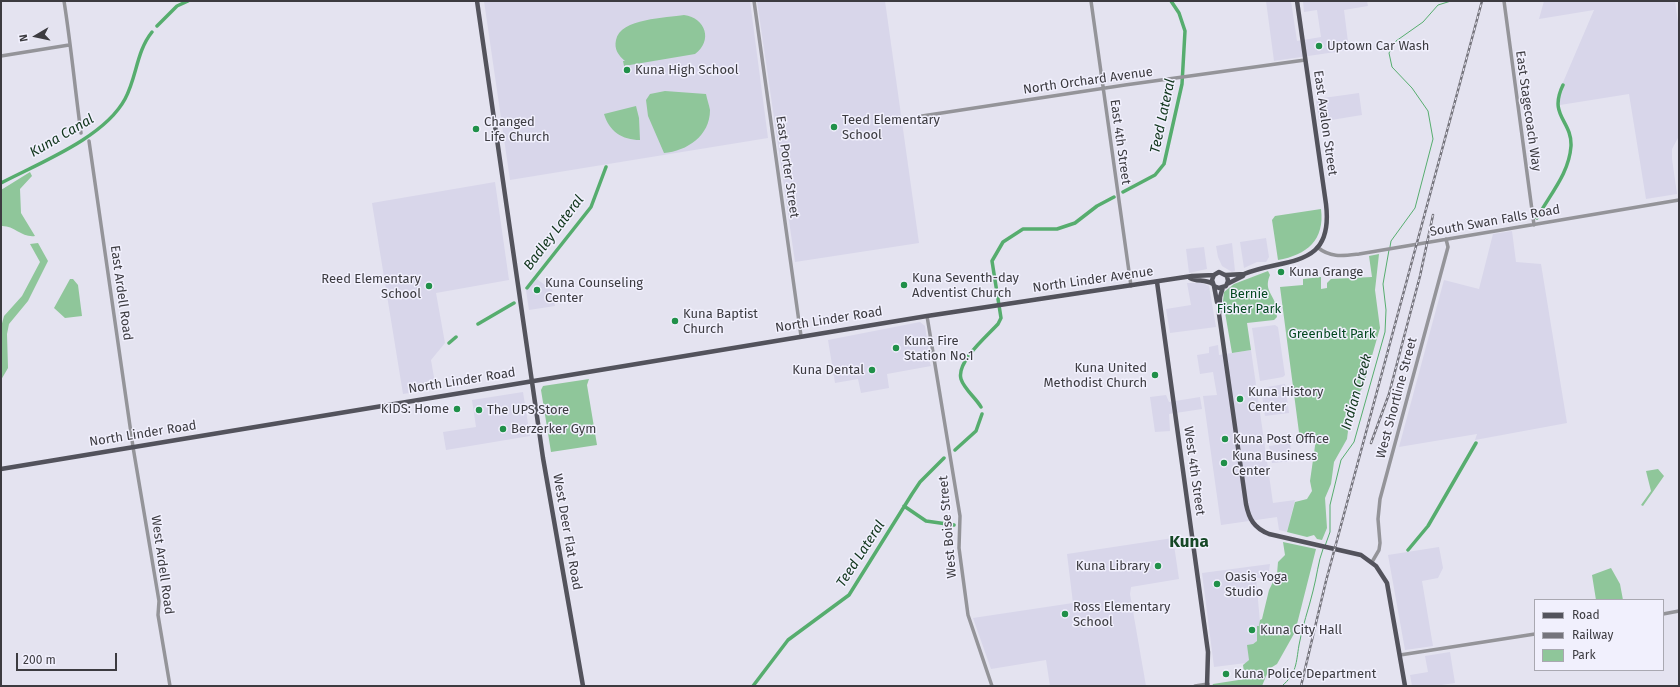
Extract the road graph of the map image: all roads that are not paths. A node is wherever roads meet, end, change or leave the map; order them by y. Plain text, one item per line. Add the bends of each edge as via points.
1 (64, 1) edge
2 (477, 1) edge
3 (754, 1) edge
4 (1091, 1) edge
5 (1297, 1) edge
6 (1504, 1) edge
7 (69, 45) junction
8 (1, 56) edge
9 (1305, 60) junction
10 (1102, 89) junction
11 (922, 116) dead end
12 (82, 133) dead end
13 (89, 141) dead end
14 (1679, 200) edge
15 (1534, 225) junction
16 (1446, 239) junction
17 (1317, 247) junction
18 (1244, 274) junction
19 (1214, 275) junction
20 (1226, 275) junction
21 (1190, 278) junction
22 (1157, 282) junction
23 (1214, 285) junction
24 (1131, 286) junction
25 (1225, 286) junction
26 (1219, 306) junction
27 (927, 316) junction
28 (801, 336) junction
29 (532, 381) junction
30 (133, 447) junction
31 (1, 469) edge
32 (1372, 562) junction
33 (1679, 611) edge
34 (1664, 614) edge
35 (1534, 634) edge
36 (1400, 655) junction
37 (1208, 685) edge
38 (170, 686) edge
39 (583, 686) edge
40 (992, 686) edge
41 (1195, 686) edge
42 (1404, 686) edge

1 - 7 street
2 - 29 main road, West Deer Flat Road
3 - 28 street, East Porter Street
4 - 10 street, East 4th Street
5 - 9 main road, East Avalon Street
6 - 15 street, East Stagecoach Way
7 - 8 street
7 - 12 street
9 - 10 street, North Orchard Avenue
9 - 17 main road, East Avalon Street via 1327,218 1325,233
10 - 11 street, North Orchard Avenue
10 - 24 street, East 4th Street
13 - 30 street, East Ardell Road
14 - 15 street, South Swan Falls Road
15 - 16 street, South Swan Falls Road
16 - 17 street, South Swan Falls Road via 1338,256 1330,255
16 - 32 street, West Shortline Street via 1448,248 1380,499 1380,543
17 - 18 main road via 1300,259
18 - 20 main road
18 - 25 main road
19 - 20 main road via 1219,272
19 - 21 main road, North Linder Avenue
19 - 23 main road
20 - 25 main road via 1228,279
21 - 22 main road, North Linder Avenue
21 - 23 main road, North Linder Avenue via 1207,280
22 - 24 main road, North Linder Avenue
22 - 37 main road, West 4th Street via 1207,644
23 - 25 main road via 1219,288
23 - 26 main road
24 - 27 main road, North Linder Avenue
25 - 26 main road via 1220,293
26 - 32 main road via 1250,520 1257,528 1269,534 1361,555
27 - 28 main road, North Linder Road
27 - 40 street, West Boise Street via 959,511 959,548 968,615
28 - 29 main road, North Linder Road
29 - 30 main road, North Linder Road
29 - 39 main road, West Deer Flat Road via 556,538
30 - 31 main road, North Linder Road
30 - 38 street, West Ardell Road via 159,601 158,615
32 - 36 main road via 1387,583
33 - 34 street
35 - 36 street
36 - 42 main road
37 - 41 street

